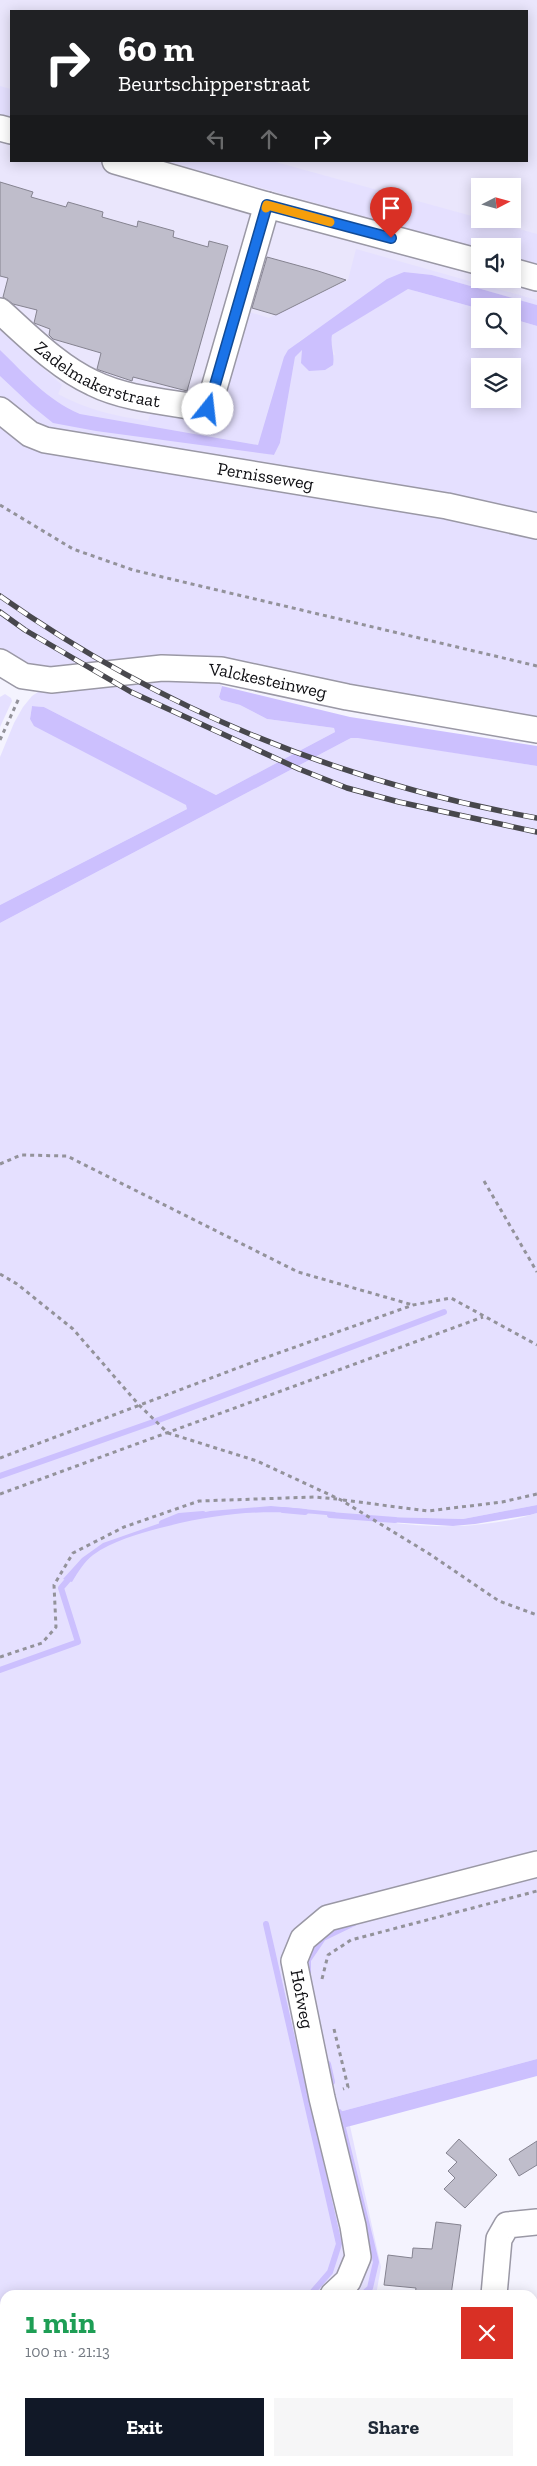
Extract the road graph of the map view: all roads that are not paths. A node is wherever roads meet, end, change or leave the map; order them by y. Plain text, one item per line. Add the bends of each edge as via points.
1 (118, 162) edge
2 (267, 205) junction
3 (471, 260) edge
4 (521, 274) edge
5 (537, 278) edge
6 (0, 310) edge
7 (0, 410) edge
8 (537, 526) edge
9 (0, 662) edge
10 (537, 730) edge
11 (537, 1864) edge
12 (537, 2222) edge
13 (338, 2290) edge
14 (494, 2290) edge

1 - 2 street
2 - 3 street
2 - 6 street, Zadelmakerstraat via 208,409 126,394 92,383 38,344
4 - 5 street
7 - 8 street, Pernisseweg via 30,434 45,440 447,506
9 - 10 street, Valckesteinweg via 12,671 51,680 162,668 221,670 347,697
11 - 13 street, Hofweg via 328,1918 303,1939 294,1961 358,2257 348,2281
12 - 14 street via 507,2225 499,2239

